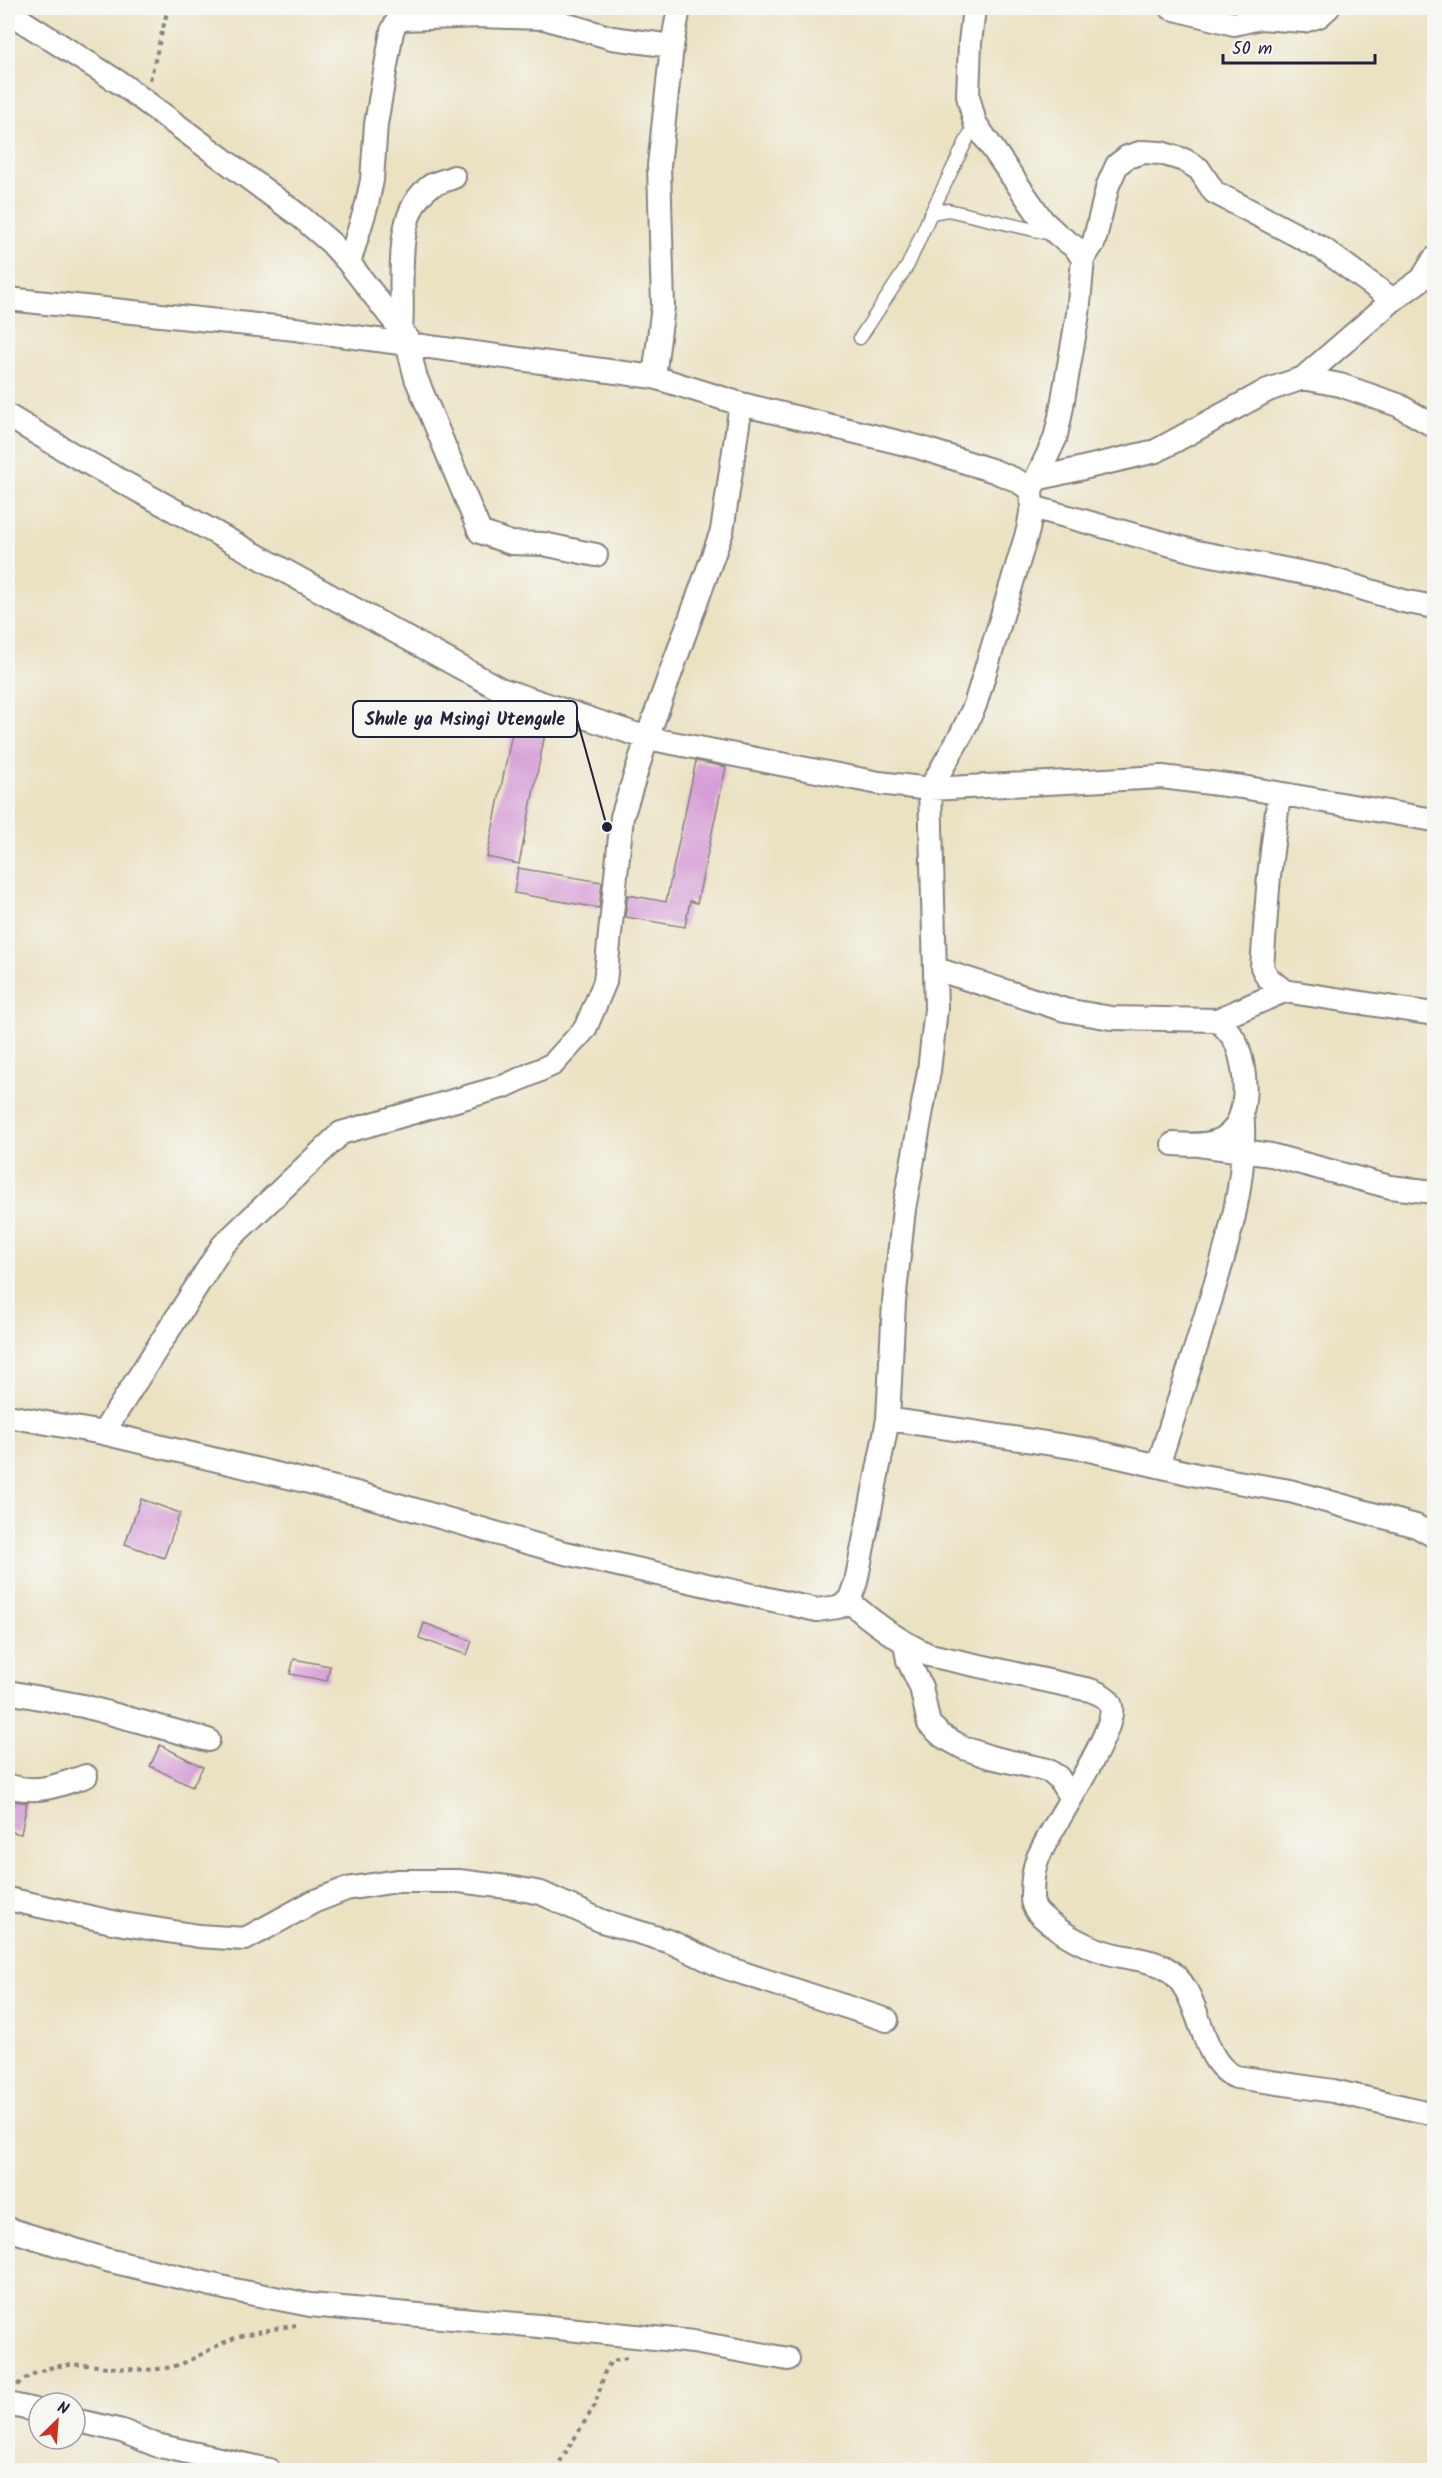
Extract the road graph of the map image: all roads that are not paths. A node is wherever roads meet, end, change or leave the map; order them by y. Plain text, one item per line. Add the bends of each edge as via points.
1 (680, 8) edge
2 (974, 8) edge
3 (1171, 8) edge
4 (1328, 8) edge
5 (8, 12) edge
6 (672, 46) junction
7 (975, 123) junction
8 (454, 177) dead end
9 (931, 213) junction
10 (1058, 235) junction
11 (1083, 259) junction
12 (1434, 259) edge
13 (349, 263) junction
14 (8, 299) edge
15 (1393, 300) junction
16 (860, 338) dead end
17 (406, 339) junction
18 (654, 377) junction
19 (1303, 378) junction
20 (741, 404) junction
21 (8, 416) edge
22 (1434, 426) edge
23 (1033, 492) junction
24 (596, 555) dead end
25 (1434, 608) edge
26 (647, 738) junction
27 (930, 789) junction
28 (1279, 794) junction
29 (1434, 820) edge
30 (936, 969) junction
31 (1284, 991) junction
32 (1434, 1014) edge
33 (1217, 1020) junction
34 (1242, 1110) junction
35 (1173, 1144) dead end
36 (1199, 1145) junction
37 (1244, 1151) junction
38 (1434, 1192) edge
39 (9, 1418) edge
40 (888, 1419) junction
41 (104, 1433) junction
42 (1158, 1466) junction
43 (1434, 1536) edge
44 (849, 1601) junction
45 (905, 1644) junction
46 (8, 1692) edge
47 (208, 1740) dead end
48 (86, 1776) dead end
49 (8, 1786) edge
50 (1070, 1797) junction
51 (8, 1899) edge
52 (887, 2020) dead end
53 (1434, 2114) edge
54 (8, 2229) edge
55 (788, 2359) dead end
56 (11, 2395) edge
57 (27, 2404) edge
58 (87, 2423) edge
59 (269, 2470) edge

1 - 6 street
2 - 7 street via 968,96
3 - 4 street via 1234,24 1260,18 1304,21
5 - 13 street via 146,102 302,217
6 - 13 street via 612,38 544,18 420,17 396,23 376,124 372,180
6 - 18 street via 659,166 663,306
7 - 9 lane
7 - 10 street via 1042,221
8 - 17 street via 432,185 409,214 403,243
9 - 10 lane via 948,210
9 - 16 lane via 908,265
10 - 11 street via 1076,248
11 - 15 street via 1094,242 1117,165 1126,157 1143,152 1161,153 1199,169 1214,192 1323,249
11 - 23 street via 1060,417
12 - 15 street via 1422,279
13 - 17 street
14 - 17 street
15 - 19 street
17 - 18 street
17 - 24 street via 416,378 480,532 511,543 543,544
18 - 20 street
19 - 22 street via 1340,385 1398,405
19 - 23 street via 1268,390 1156,451
20 - 23 street via 918,447 994,471
20 - 26 street via 722,531
21 - 26 street via 500,689
23 - 25 street via 1197,552 1325,577
23 - 27 street via 1028,530 975,705
26 - 27 street via 879,783
26 - 41 street via 622,817 604,982 585,1029 553,1064 505,1086 341,1133 224,1245
27 - 28 street via 1162,777
27 - 30 street
28 - 29 street
28 - 31 street via 1262,968
30 - 33 street via 1065,1011 1111,1018
30 - 40 street via 929,1071 894,1302
31 - 32 street
31 - 33 street
33 - 34 street via 1237,1044 1244,1074
34 - 36 street via 1231,1132 1220,1140
34 - 37 street
35 - 36 street
36 - 37 street
37 - 38 street via 1390,1187
37 - 42 street via 1231,1233
39 - 41 street
40 - 42 street via 1085,1449
40 - 44 street
41 - 44 street via 360,1494 596,1560 817,1610
42 - 43 street via 1290,1491 1416,1526
44 - 45 street
45 - 50 street via 929,1724 964,1748 1047,1770 1058,1777
45 - 50 street via 928,1655 1090,1690 1108,1700 1112,1706 1111,1722
46 - 47 street via 83,1706
48 - 49 street via 44,1791
50 - 53 street via 1036,1862 1032,1900 1035,1910 1044,1918 1091,1948 1162,1966 1180,1978 1215,2058 1226,2073 1333,2091
51 - 52 street via 117,1923 199,1936 244,1938 346,1889 397,1881 459,1881 515,1888 541,1893 602,1921 671,1942 721,1966
54 - 55 street via 107,2259 310,2305 681,2341
56 - 57 street
58 - 59 street via 156,2445

